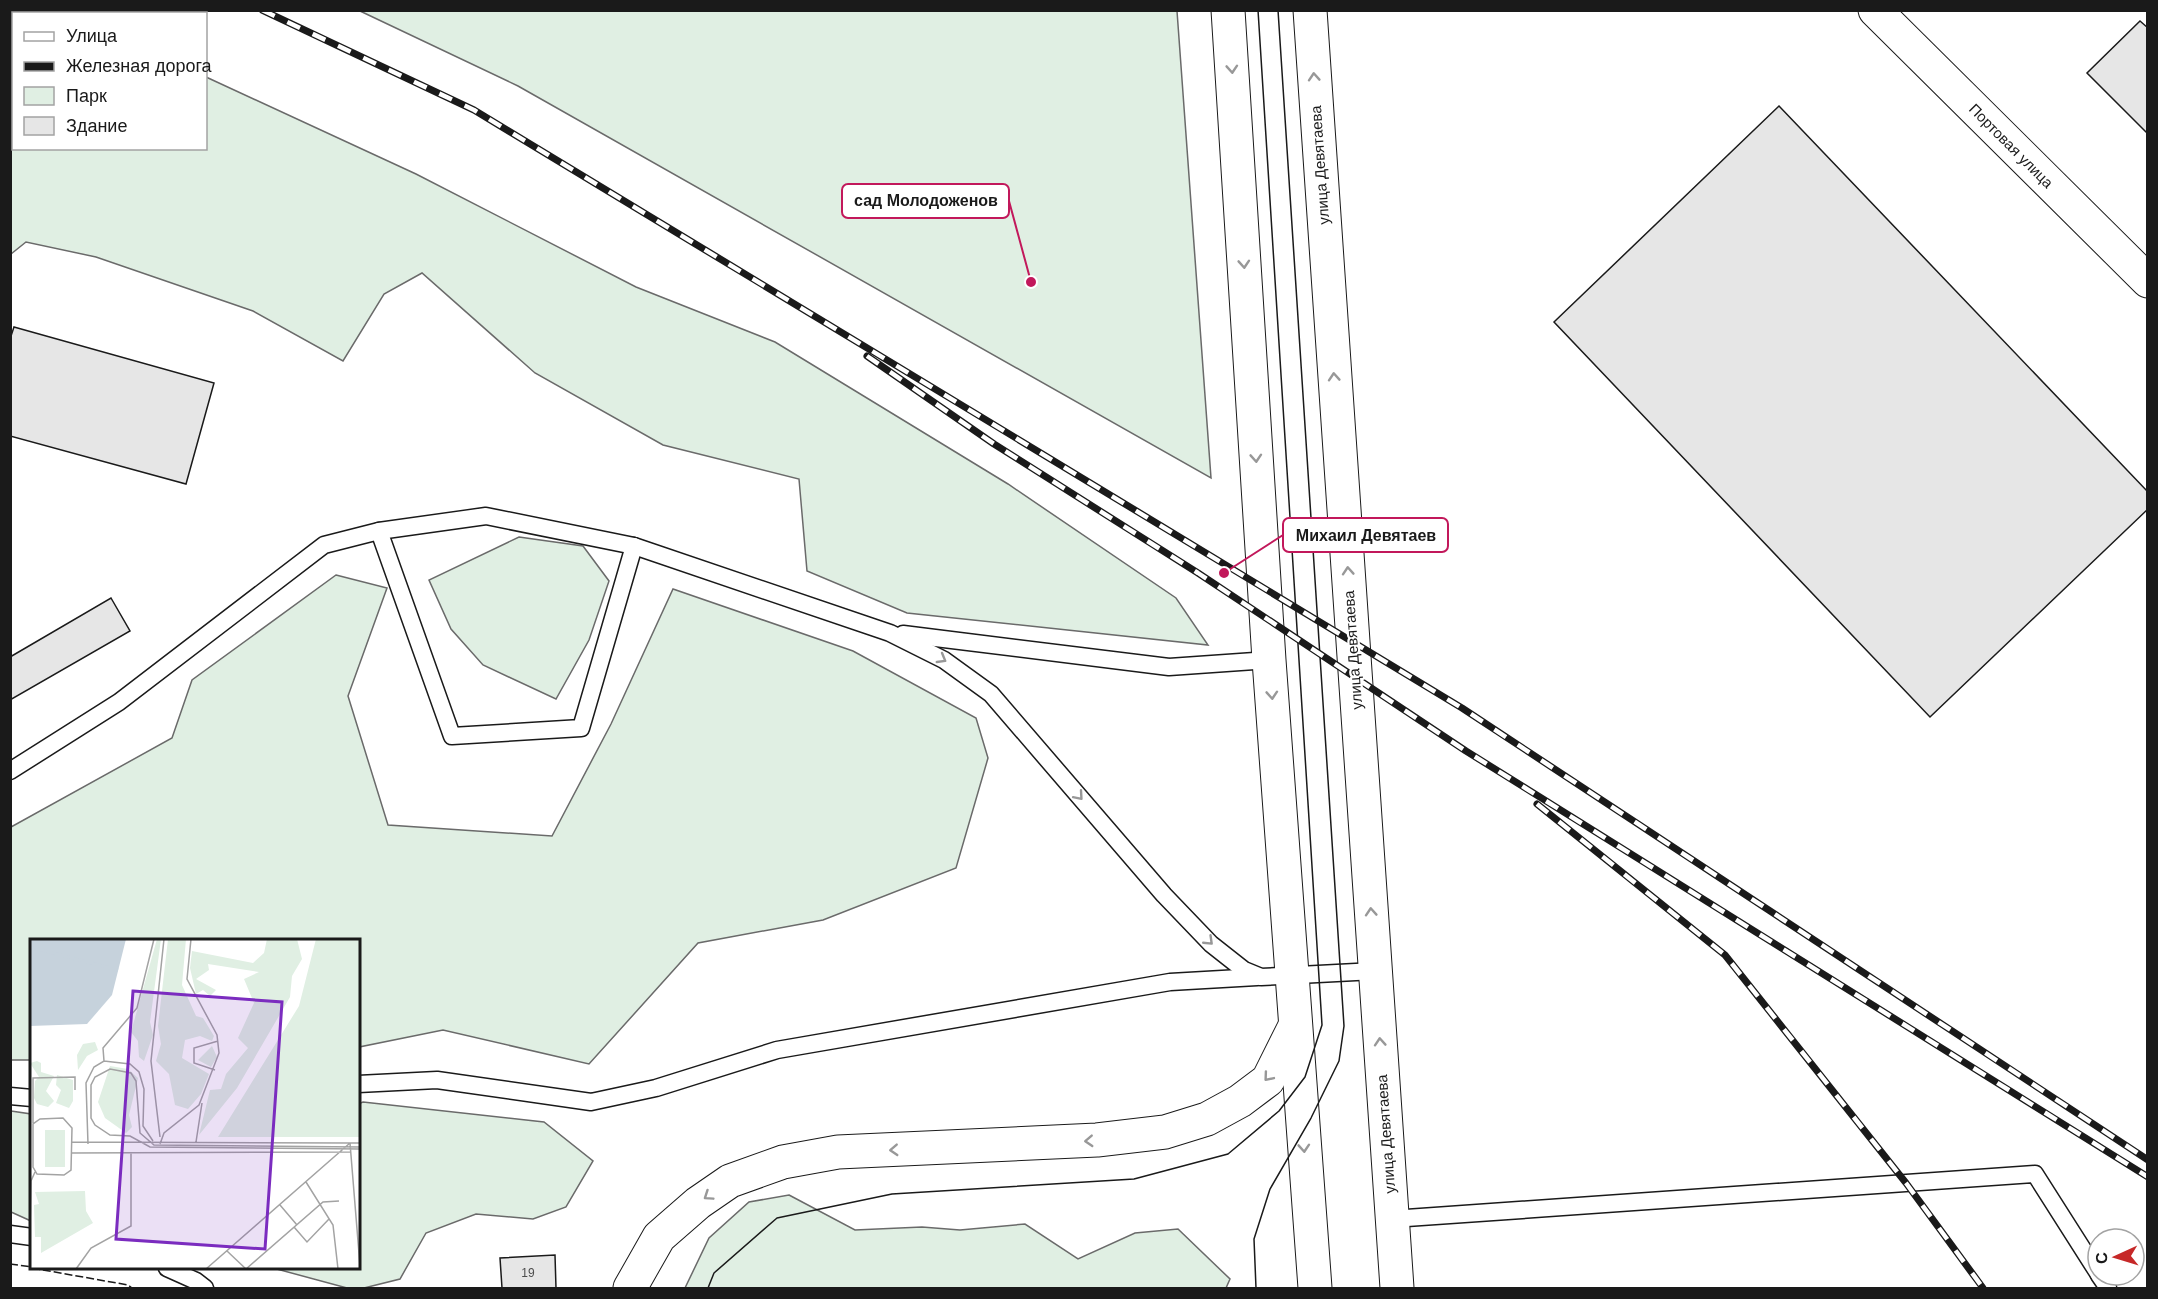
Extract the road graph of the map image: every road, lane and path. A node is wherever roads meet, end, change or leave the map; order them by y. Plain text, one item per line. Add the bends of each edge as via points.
1 (1228, 10) edge
2 (1310, 10) edge
3 (1875, 10) edge
4 (2148, 281) edge
5 (379, 531) junction
6 (634, 546) junction
7 (890, 633) junction
8 (1269, 660) junction
9 (10, 771) edge
10 (1375, 971) junction
11 (1277, 977) junction
12 (1295, 1026) junction
13 (360, 1084) edge
14 (10, 1096) edge
15 (30, 1098) edge
16 (1392, 1219) junction
17 (10, 1234) edge
18 (30, 1238) edge
19 (2086, 1254) edge
20 (168, 1269) edge
21 (205, 1288) edge
22 (630, 1288) edge
23 (1315, 1288) edge
24 (1397, 1288) edge

1 -> 8 street
10 -> 2 street, улица Девятаева
3 - 4 street, Портовая улица
5 - 6 lane via 486,516
5 - 6 lane via 452,736 580,728
5 - 9 lane via 324,545 119,702
6 - 7 lane
7 - 8 lane via 1169,667
7 -> 11 lane via 944,660 992,694 1211,944 1244,970
8 -> 11 street
10 - 11 lane
16 -> 10 street, улица Девятаева
11 - 12 street
11 - 13 lane via 1170,982 777,1050 656,1088 591,1102 437,1080
12 -> 22 street via 1268,1080 1207,1119 1165,1132 1097,1140 838,1152 783,1162 730,1181 659,1237
12 -> 23 street
14 - 15 lane
16 - 19 lane via 2035,1174
16 - 24 street, улица Девятаева
17 - 18 lane
20 - 21 lane

